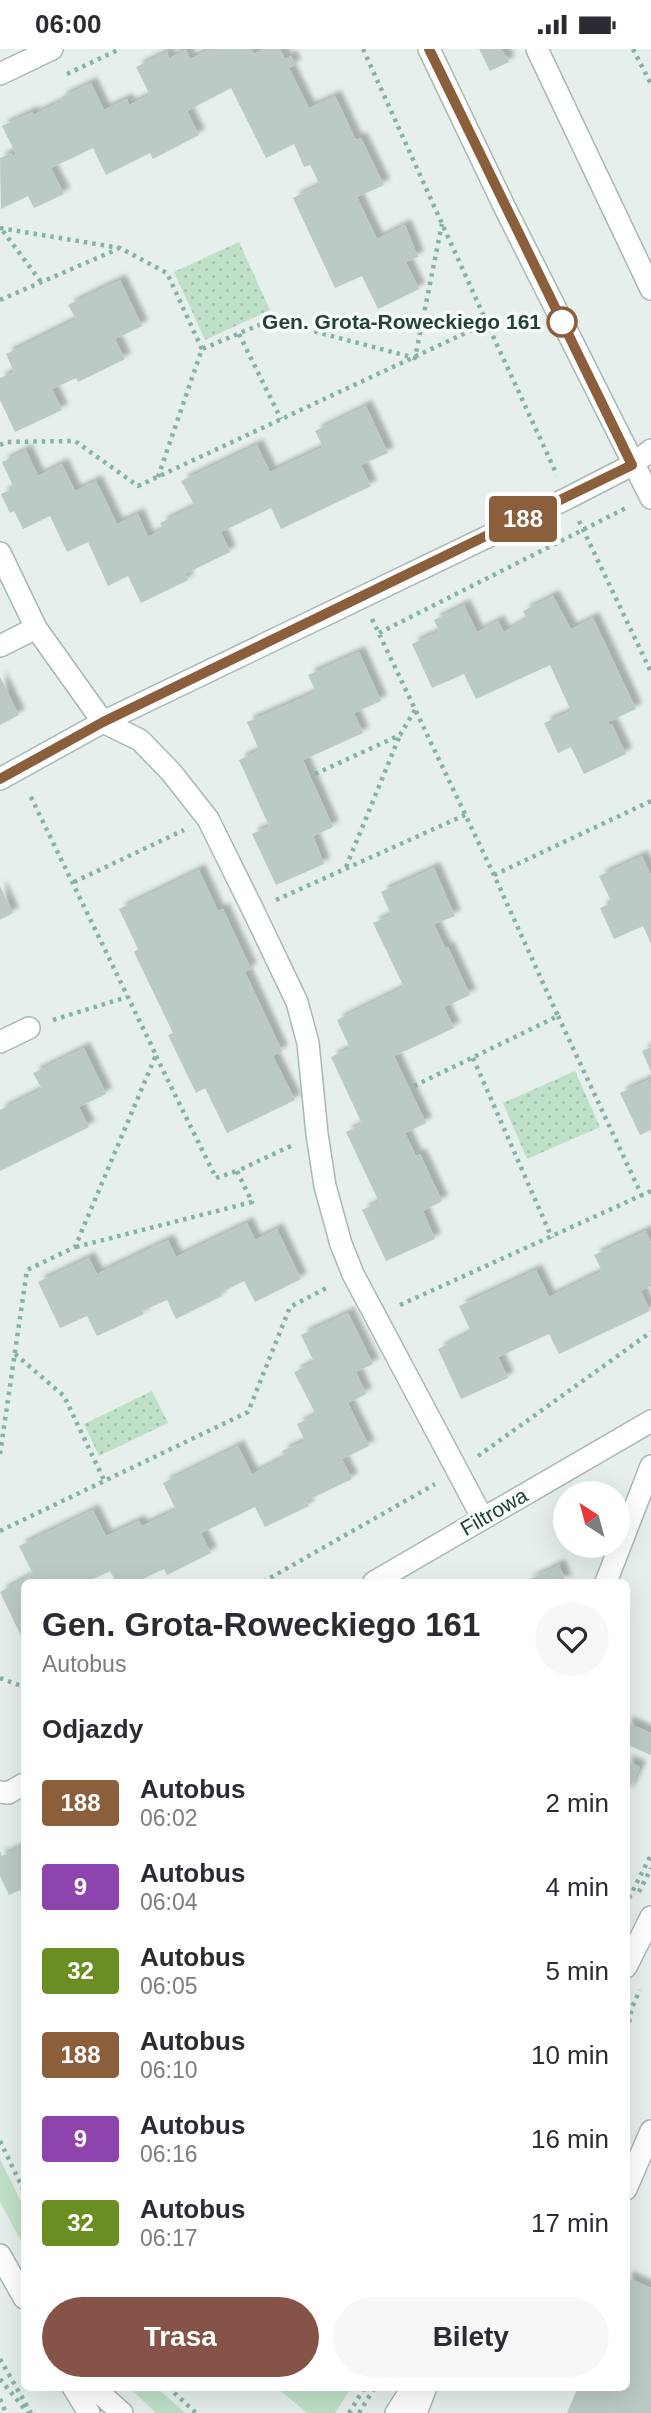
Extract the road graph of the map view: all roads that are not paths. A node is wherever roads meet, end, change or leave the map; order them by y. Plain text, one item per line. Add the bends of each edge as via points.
1 (52, 49) edge
2 (429, 49) edge
3 (537, 49) edge
4 (0, 74) edge
5 (651, 289) edge
6 (651, 450) edge
7 (632, 465) junction
8 (650, 497) edge
9 (0, 553) edge
10 (36, 628) junction
11 (0, 646) edge
12 (103, 722) junction
13 (9, 774) edge
14 (29, 1028) road end
15 (0, 1042) edge
16 (651, 1421) edge
17 (651, 1466) edge
18 (483, 1519) junction
19 (379, 1579) edge
20 (607, 1579) edge
21 (651, 1917) edge
22 (630, 1958) edge
23 (651, 2131) edge
24 (630, 2180) edge
25 (0, 2255) edge
26 (21, 2293) edge
27 (76, 2391) edge
28 (97, 2391) edge
29 (410, 2391) edge
30 (424, 2391) edge
31 (89, 2413) edge
32 (122, 2413) edge
33 (396, 2413) edge
34 (416, 2413) edge

1 - 4 street
2 - 7 street
3 - 5 street
6 - 7 street
7 - 8 street
7 - 12 street
9 - 10 street
10 - 11 street
10 - 12 street
12 - 13 street
12 - 18 street via 140,740 171,772 208,819 253,910 299,1012 308,1044 317,1134 341,1244
14 - 15 street
16 - 18 street, Filtrowa
17 - 20 street
18 - 19 street, Filtrowa
21 - 22 street
23 - 24 street
25 - 26 street
27 - 31 street
28 - 32 street
29 - 33 street
30 - 34 street

